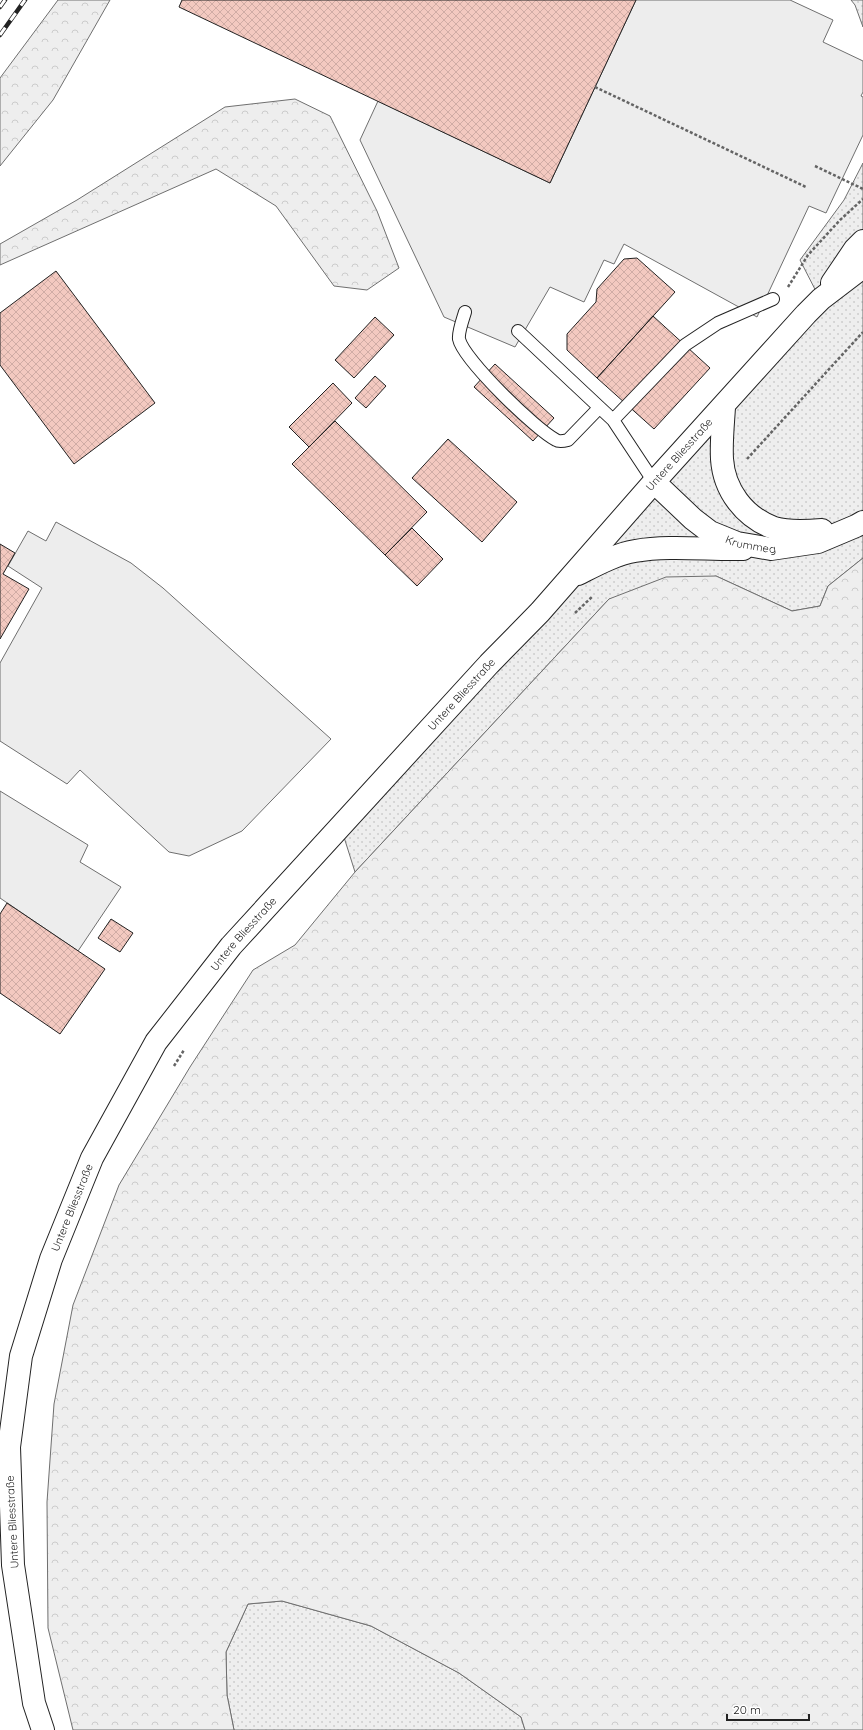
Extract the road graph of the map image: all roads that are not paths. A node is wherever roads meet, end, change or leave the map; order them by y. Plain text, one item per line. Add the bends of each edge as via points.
1 (863, 241) edge
2 (863, 267) edge
3 (774, 299) dead end
4 (821, 299) junction
5 (465, 312) dead end
6 (518, 331) dead end
7 (724, 407) junction
8 (599, 408) junction
9 (613, 420) junction
10 (654, 482) junction
11 (860, 524) edge
12 (771, 549) junction
13 (569, 580) junction
14 (43, 1730) edge

1 - 4 main road, Untere Bliesstraße
2 - 4 main road, Untere Bliesstraße
3 - 9 lane via 718,323 685,345
4 - 7 main road, Untere Bliesstraße
5 - 8 lane via 459,338 463,349 542,432 558,441 568,440
6 - 8 lane
7 - 10 main road, Untere Bliesstraße
7 - 11 main road via 722,459 726,481 733,496 752,517 775,528 809,531
8 - 9 lane
9 - 10 lane
10 - 12 main road, Krummeg via 710,532 737,543
10 - 13 main road, Untere Bliesstraße
11 - 12 main road, Krummeg via 818,542
12 - 13 main road via 665,548 635,551 598,564
13 - 14 main road, Untere Bliesstraße via 232,946 156,1042 92,1158 50,1259 21,1356 9,1447 13,1565 34,1703

